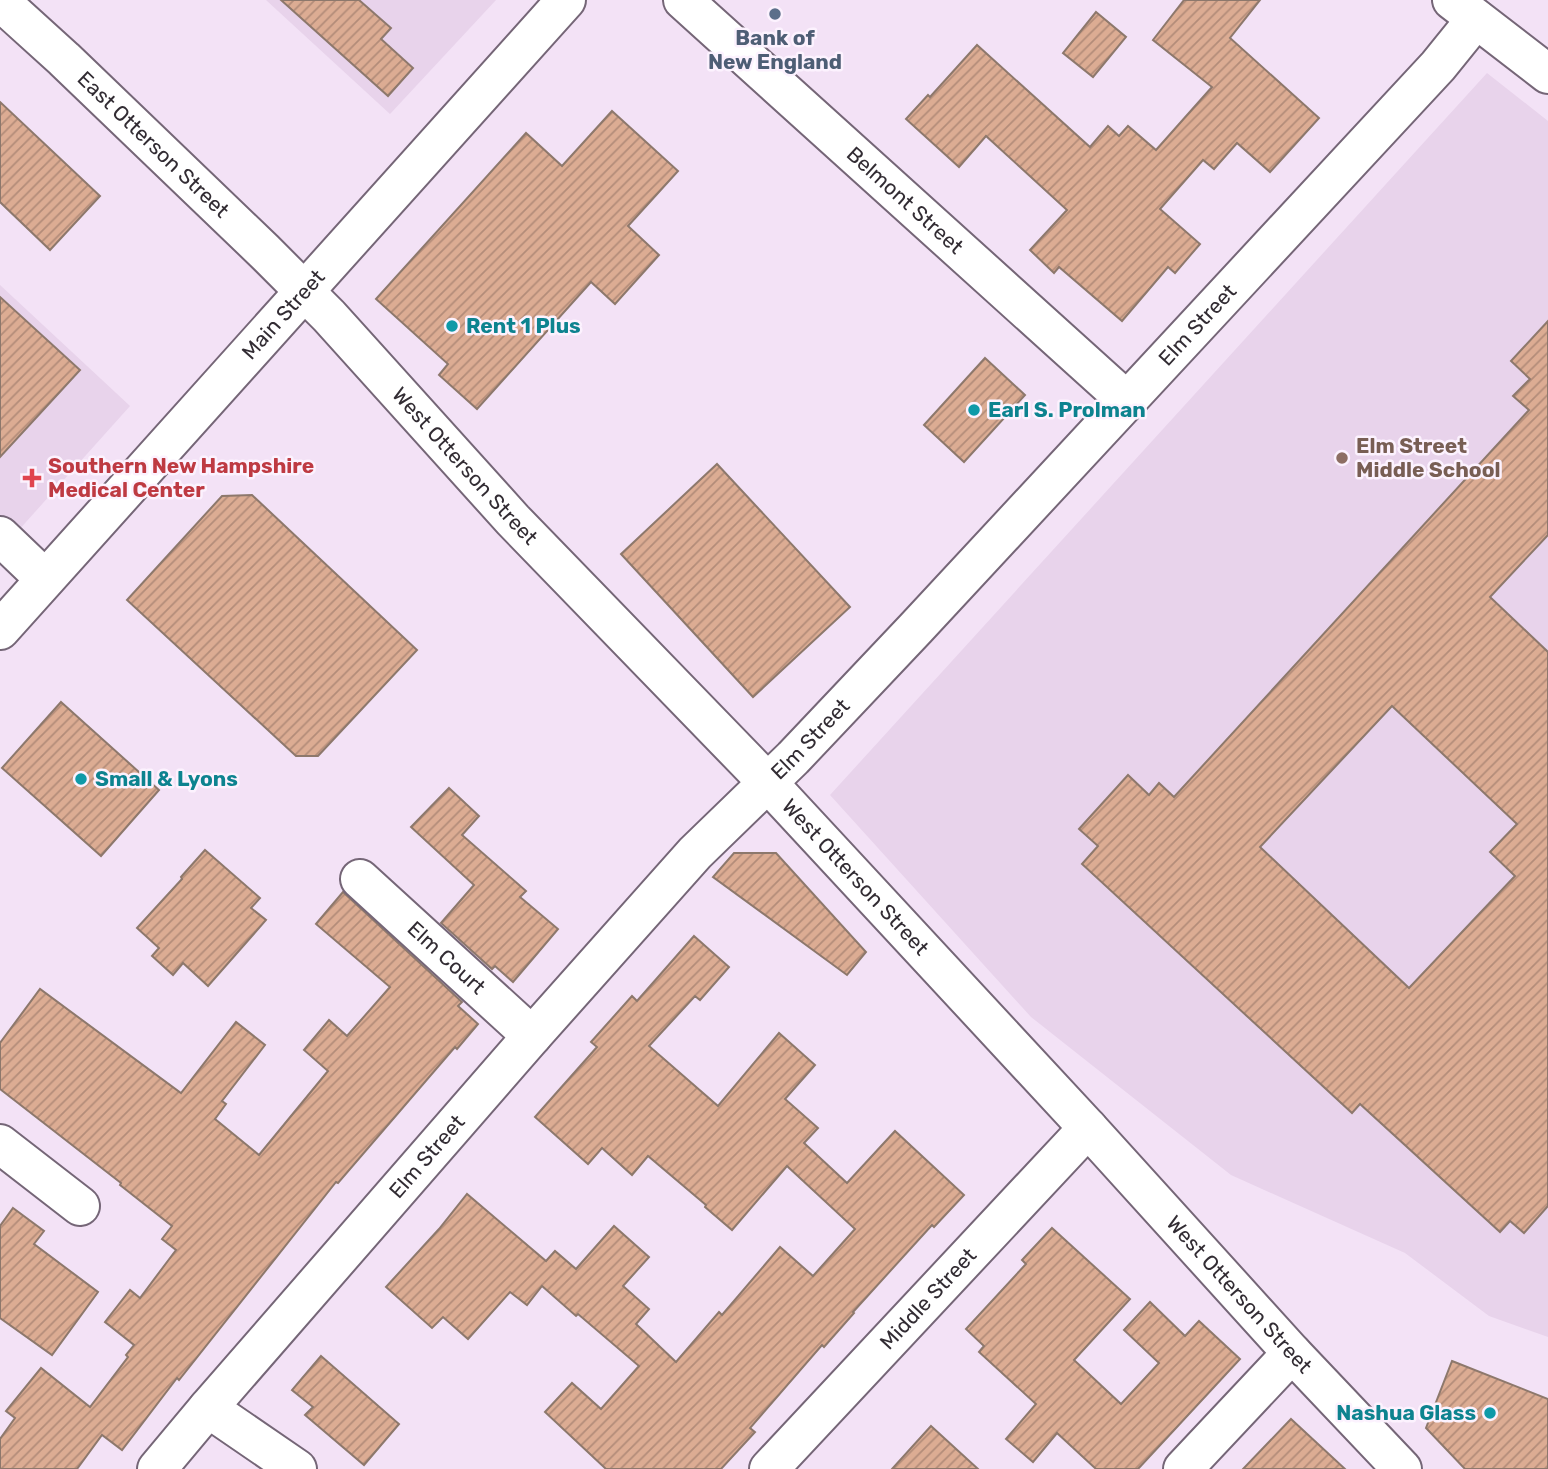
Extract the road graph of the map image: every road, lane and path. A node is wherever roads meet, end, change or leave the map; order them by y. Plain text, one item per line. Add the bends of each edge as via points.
1 (566, 0) edge
2 (683, 0) edge
3 (0, 1) edge
4 (1464, 9) edge
5 (1548, 74) edge
6 (304, 290) junction
7 (1127, 401) junction
8 (0, 536) edge
9 (46, 579) junction
10 (0, 630) edge
11 (768, 783) junction
12 (360, 879) dead end
13 (532, 1036) junction
14 (1088, 1128) junction
15 (0, 1144) edge
16 (80, 1206) dead end
17 (1292, 1353) junction
18 (208, 1408) junction
19 (157, 1469) edge
20 (297, 1469) edge
21 (769, 1469) edge
22 (1182, 1469) edge
23 (1402, 1469) edge

1 - 6 street, Main Street
2 - 7 street, Belmont Street
3 - 6 street, East Otterson Street
4 - 5 street
4 - 7 street, Elm Street via 1464,36
6 - 9 street, Main Street
6 - 11 street, West Otterson Street via 550,560
7 - 11 street, Elm Street
8 - 9 street
9 - 10 street, Main Street
11 - 13 street, Elm Street via 695,853
11 - 14 street, West Otterson Street
12 - 13 street, Elm Court
13 - 18 street, Elm Street
14 - 17 street, West Otterson Street
14 - 21 street, Middle Street
15 - 16 street
17 - 22 street
17 - 23 street, West Otterson Street
18 - 19 street, Elm Street
18 - 20 street

